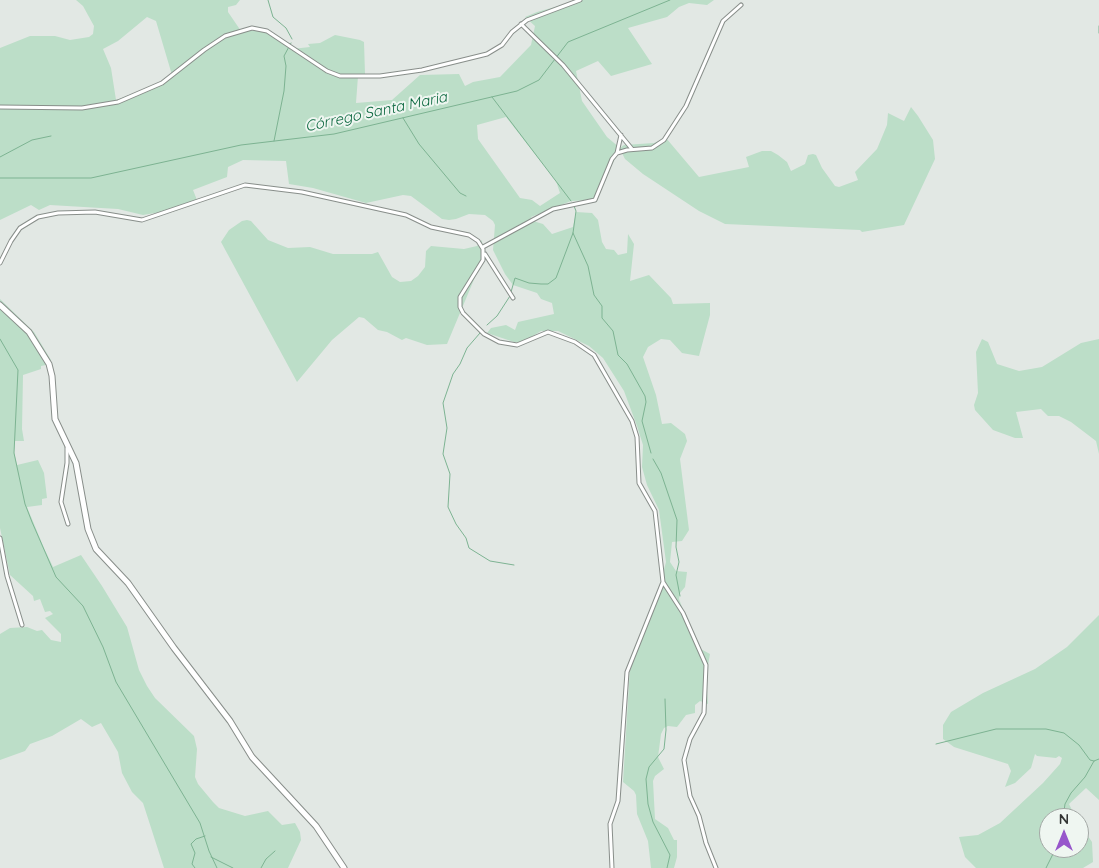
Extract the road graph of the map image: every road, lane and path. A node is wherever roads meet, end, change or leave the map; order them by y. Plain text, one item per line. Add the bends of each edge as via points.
1 (580, 0) edge
2 (741, 5) dead end
3 (521, 24) junction
4 (0, 107) edge
5 (621, 134) junction
6 (633, 150) junction
7 (617, 154) junction
8 (483, 248) junction
9 (0, 263) edge
10 (513, 298) dead end
11 (0, 305) edge
12 (67, 442) junction
13 (68, 524) dead end
14 (0, 538) edge
15 (663, 582) junction
16 (22, 625) dead end
17 (344, 868) edge
18 (612, 868) edge
19 (716, 868) edge

1 - 3 street
2 - 6 street via 720,25 708,59 670,133 652,148
3 - 4 street via 502,46 476,58 422,70 367,77 333,74 267,31 252,28 225,36 162,83 118,102 82,108
3 - 5 street via 556,58
5 - 6 street
5 - 7 street
6 - 7 street
7 - 8 street via 595,200 553,209
8 - 9 street via 472,236 431,227 406,215 302,192 246,186 142,220 95,212 38,217 20,228
8 - 10 street
8 - 15 street via 482,262 460,297 460,307 467,318 488,337 506,344 520,344 548,332 583,346 597,358 630,415 637,437 638,479 655,511
11 - 12 street via 30,332 45,356 52,376 54,414
12 - 13 street via 61,502
12 - 17 street via 76,463 90,537 96,549 128,584 230,721 252,757 316,826
14 - 16 street via 7,576
15 - 18 street via 627,672 618,801 610,824
15 - 19 street via 683,613 706,665 704,714 690,739 684,760 690,796

